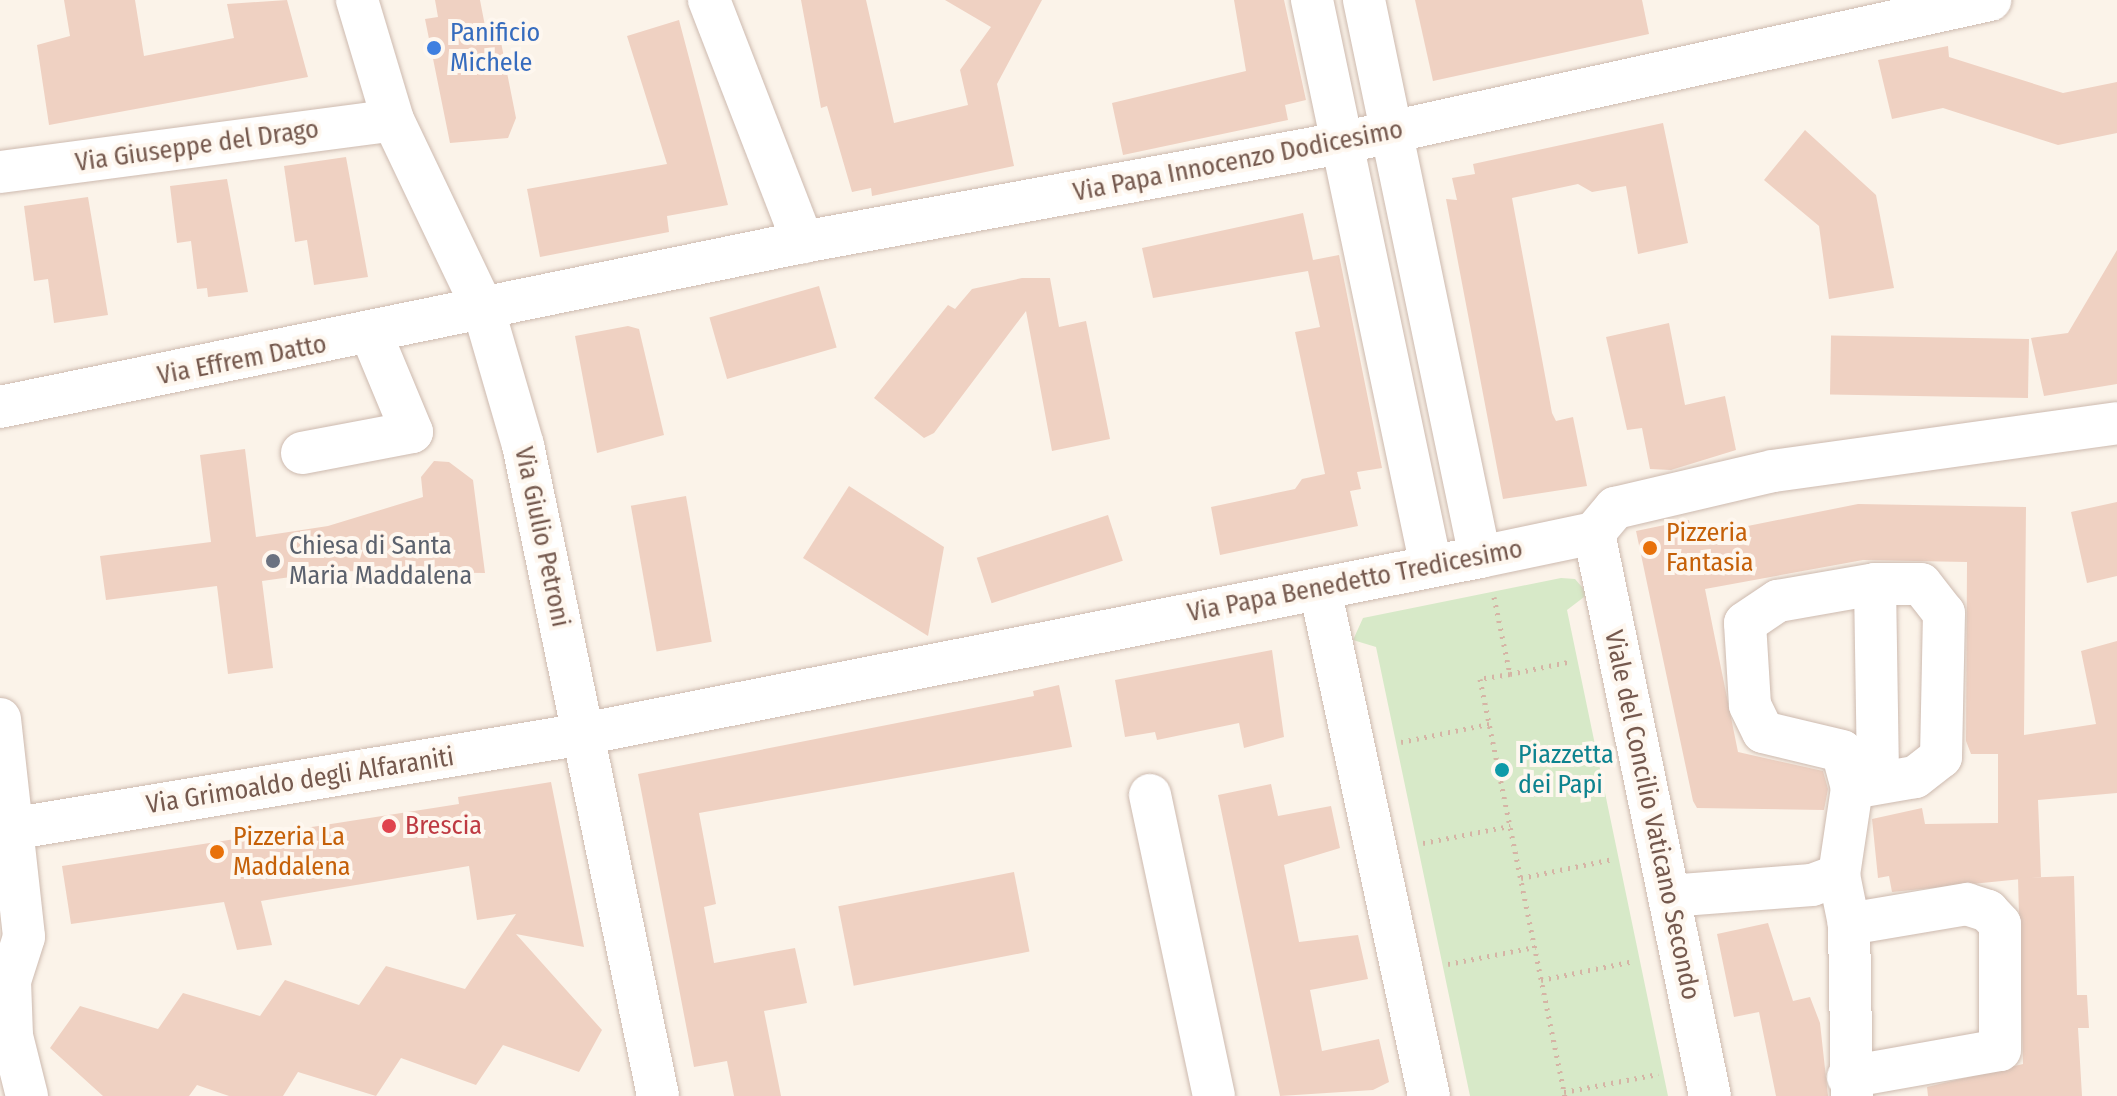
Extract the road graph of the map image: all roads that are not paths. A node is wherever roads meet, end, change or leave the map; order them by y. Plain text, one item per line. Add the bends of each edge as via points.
1 (357, 0) edge
2 (1312, 0) edge
3 (1364, 0) edge
4 (1990, 0) edge
5 (720, 5) edge
6 (393, 120) junction
7 (1391, 133) junction
8 (1341, 143) junction
9 (0, 172) edge
10 (803, 242) junction
11 (484, 311) junction
12 (372, 336) junction
13 (0, 407) edge
14 (2117, 423) edge
15 (302, 453) dead end
16 (1594, 533) junction
17 (1480, 557) junction
18 (1431, 566) junction
19 (1875, 584) junction
20 (1320, 589) junction
21 (0, 719) edge
22 (583, 734) junction
23 (1865, 785) junction
24 (1150, 795) dead end
25 (9, 852) edge
26 (1839, 875) junction
27 (1669, 896) junction
28 (1849, 924) junction
29 (1850, 1086) edge
30 (27, 1096) edge
31 (658, 1096) edge
32 (1214, 1096) edge
33 (1429, 1096) edge
34 (1710, 1096) edge

1 - 6 street, Via Giulio Petroni
2 - 8 street
3 - 7 street
4 - 7 street, Via Papa Innocenzo Dodicesimo
5 - 10 street
6 - 9 street, Via Giuseppe del Drago
6 - 11 street, Via Giulio Petroni
7 - 8 street, Via Papa Innocenzo Dodicesimo
7 - 17 street
8 - 10 street, Via Papa Innocenzo Dodicesimo
8 - 18 street
10 - 11 street, Via Papa Innocenzo Dodicesimo
11 - 12 street, Via Effrem Datto
11 - 22 street, Via Giulio Petroni via 523,445
12 - 13 street, Via Effrem Datto
12 - 15 street via 412,432
14 - 16 street via 1773,471 1615,508
16 - 17 street, Via Papa Benedetto Tredicesimo
16 - 27 street, Viale del Concilio Vaticano Secondo
17 - 18 street, Via Papa Benedetto Tredicesimo
18 - 20 street, Via Papa Benedetto Tredicesimo
19 - 23 street
19 - 23 street via 1921,584 1944,613 1941,757 1915,777
19 - 23 street via 1778,601 1745,623 1750,705 1763,732 1842,751
20 - 22 street, Via Papa Benedetto Tredicesimo
20 - 33 street
21 - 25 street
22 - 25 street, Via Grimoaldo degli Alfaraniti
22 - 31 street, Via Giulio Petroni
23 - 26 street
24 - 32 street
25 - 30 street via 24,937 10,981 12,1036
26 - 27 street via 1812,885
26 - 28 street
27 - 34 street, Viale del Concilio Vaticano Secondo
28 - 29 street
28 - 29 street via 1967,904 1988,911 2000,924 2000,1050

